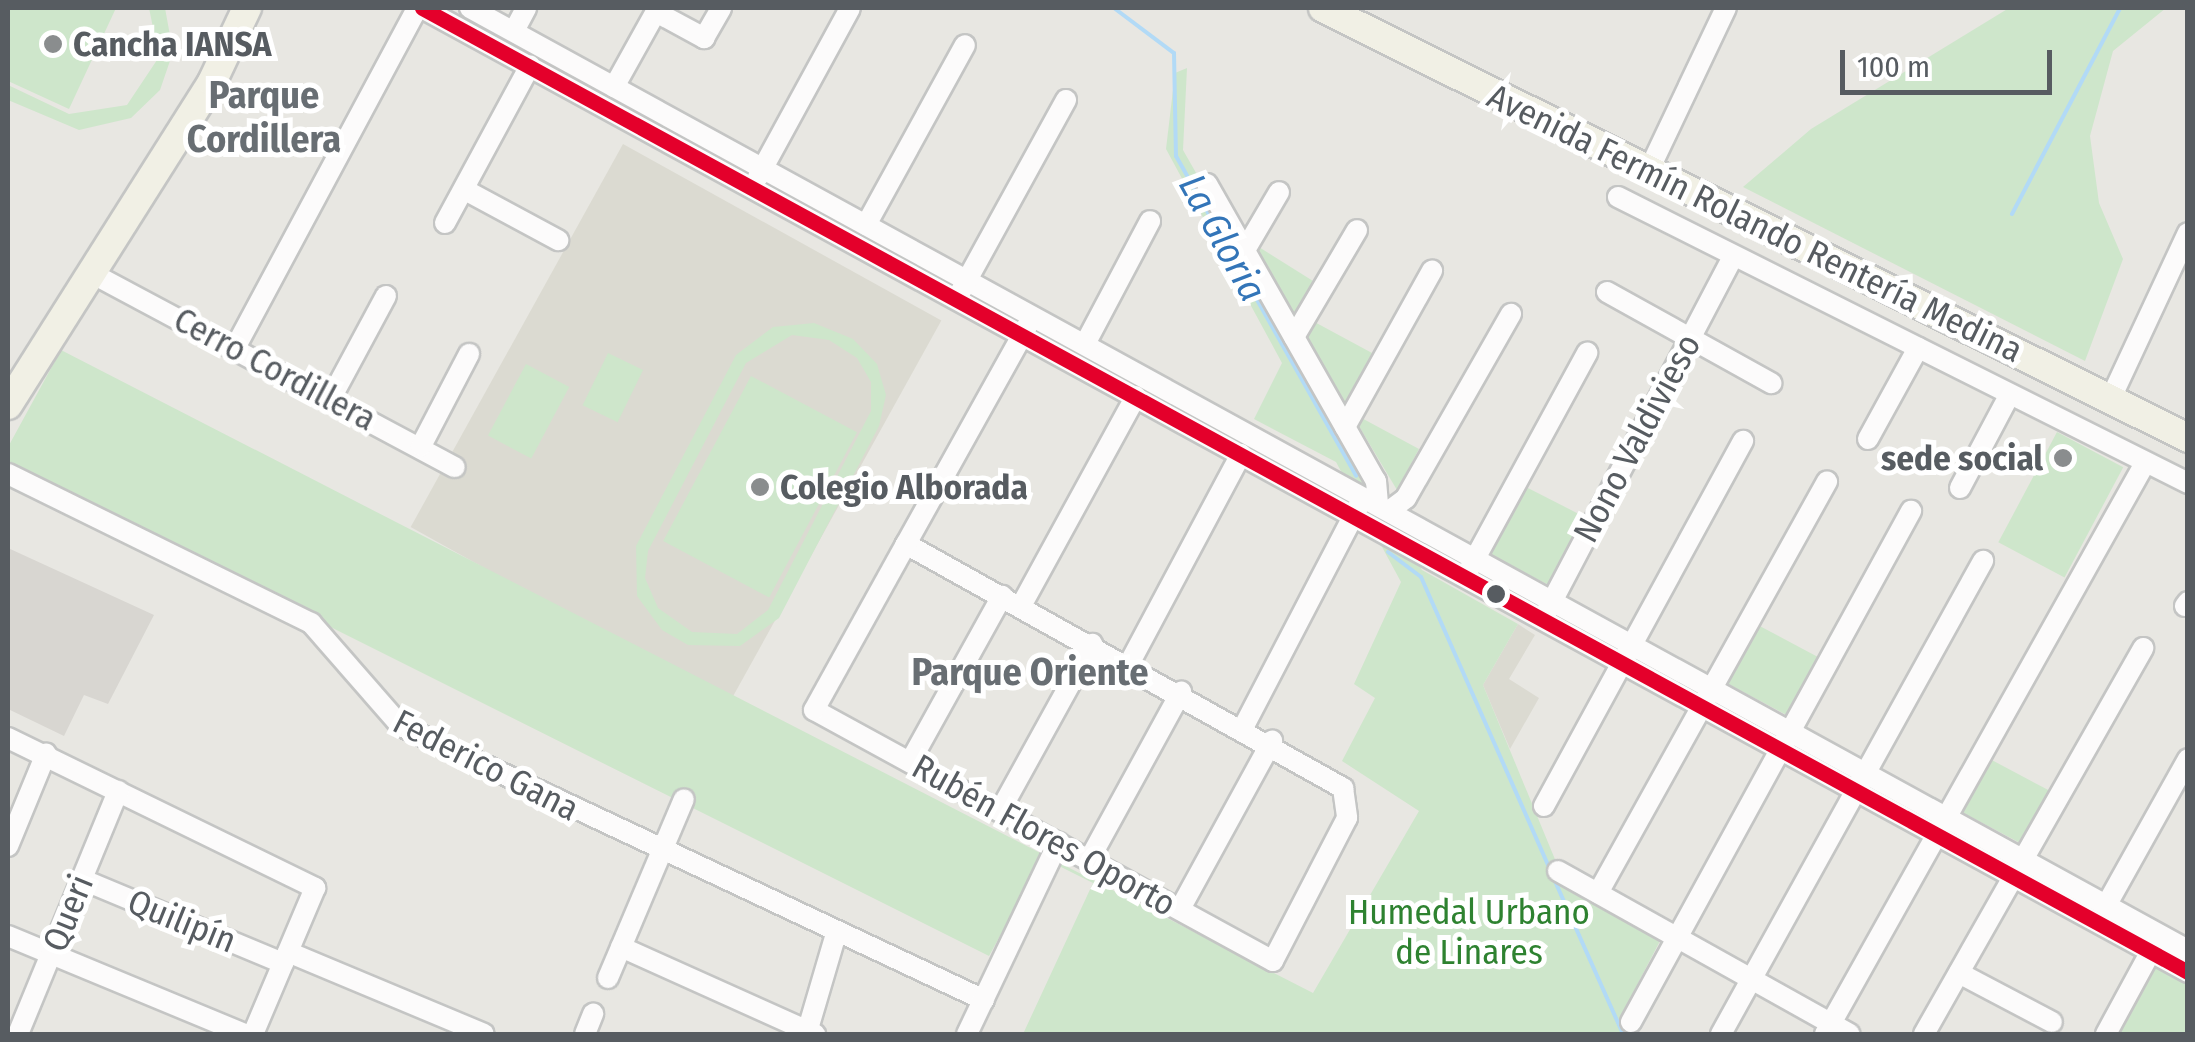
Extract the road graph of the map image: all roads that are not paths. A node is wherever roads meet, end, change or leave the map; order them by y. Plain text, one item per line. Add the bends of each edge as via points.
1 (247, 8) edge
2 (420, 8) edge
3 (526, 8) edge
4 (721, 8) edge
5 (850, 8) edge
6 (1323, 8) edge
7 (1726, 8) edge
8 (657, 10) edge
9 (479, 12) edge
10 (514, 31) junction
11 (475, 36) junction
12 (965, 45) dead end
13 (530, 66) junction
14 (614, 86) junction
15 (1066, 100) dead end
16 (762, 168) junction
17 (1649, 170) junction
18 (1207, 184) dead end
19 (752, 187) junction
20 (465, 190) junction
21 (1280, 192) dead end
22 (1618, 197) dead end
23 (1150, 221) dead end
24 (446, 224) dead end
25 (866, 225) junction
26 (1358, 230) dead end
27 (2188, 233) edge
28 (558, 240) dead end
29 (1244, 250) junction
30 (1732, 259) junction
31 (1432, 271) dead end
32 (93, 274) junction
33 (962, 289) junction
34 (1607, 292) dead end
35 (386, 296) dead end
36 (1511, 314) dead end
37 (1027, 325) junction
38 (1294, 337) junction
39 (1689, 338) junction
40 (1085, 344) junction
41 (235, 348) junction
42 (1918, 348) junction
43 (1587, 352) dead end
44 (469, 354) dead end
45 (1770, 383) dead end
46 (1136, 396) junction
47 (2008, 396) junction
48 (330, 400) junction
49 (2110, 400) junction
50 (8, 404) edge
51 (1345, 427) junction
52 (2188, 438) edge
53 (1868, 439) dead end
54 (1744, 442) dead end
55 (421, 446) junction
56 (1241, 454) junction
57 (2145, 463) junction
58 (456, 466) dead end
59 (8, 474) edge
60 (1828, 481) dead end
61 (2188, 483) edge
62 (1960, 488) dead end
63 (1371, 507) junction
64 (1911, 511) dead end
65 (906, 544) junction
66 (1983, 561) dead end
67 (1470, 567) junction
68 (1002, 596) junction
69 (1021, 606) junction
70 (1548, 609) junction
71 (1092, 644) junction
72 (2143, 648) dead end
73 (1629, 653) junction
74 (1129, 664) junction
75 (1182, 692) junction
76 (1707, 696) junction
77 (1244, 726) junction
78 (8, 738) edge
79 (1786, 739) junction
80 (1272, 741) junction
81 (46, 754) junction
82 (2188, 759) edge
83 (910, 762) junction
84 (1863, 781) junction
85 (118, 791) junction
86 (684, 799) dead end
87 (1544, 806) dead end
88 (1000, 811) junction
89 (1942, 824) junction
90 (9, 840) edge
91 (1058, 843) junction
92 (658, 852) junction
93 (1089, 860) junction
94 (2019, 867) junction
95 (1558, 870) dead end
96 (81, 879) junction
97 (1598, 893) junction
98 (2107, 904) junction
99 (1180, 909) junction
100 (8, 936) edge
101 (836, 937) junction
102 (1677, 938) junction
103 (2173, 941) edge
104 (620, 947) junction
105 (51, 954) junction
106 (286, 957) junction
107 (2188, 972) edge
108 (1959, 973) junction
109 (608, 978) dead end
110 (1752, 979) junction
111 (984, 1000) junction
112 (593, 1014) dead end
113 (1631, 1022) dead end
114 (2052, 1022) dead end
115 (1828, 1029) edge
116 (812, 1032) edge
117 (18, 1034) edge
118 (245, 1034) edge
119 (253, 1034) edge
120 (484, 1034) edge
121 (585, 1034) edge
122 (968, 1034) edge
123 (1721, 1034) edge
124 (1850, 1034) edge
125 (1924, 1034) edge
126 (2106, 1034) edge

1 - 32 main road via 212,82
2 - 11 street
2 - 41 street
3 - 10 street
4 - 8 street via 704,38
5 - 16 street
6 - 17 main road, Avenida Fermín Rolando Rentería Medina
7 - 17 street
8 - 14 street
9 - 10 street
9 - 11 street
10 - 14 street
11 - 13 street
12 - 25 street
13 - 19 street
13 - 20 street
14 - 16 street
15 - 33 street
16 - 19 street
16 - 25 street
17 - 49 main road, Avenida Fermín Rolando Rentería Medina
18 - 29 street
19 - 33 street
20 - 24 street
20 - 28 street
21 - 29 street
22 - 30 street
23 - 40 street
25 - 33 street
26 - 38 street
27 - 49 street
29 - 38 street
30 - 39 street, Nono Valdivieso
30 - 42 street
31 - 51 street
32 - 41 street, Cerro Cordillera
32 - 50 main road
33 - 37 street
34 - 39 street
35 - 48 street
36 - 63 street via 1406,498
37 - 40 street
37 - 46 street
37 - 65 street
38 - 51 street
39 - 45 street
39 - 70 street, Nono Valdivieso
40 - 63 street
41 - 48 street, Cerro Cordillera
42 - 47 street
42 - 53 street
43 - 67 street
44 - 55 street
46 - 56 street
46 - 69 street
47 - 57 street
47 - 62 street
48 - 55 street, Cerro Cordillera
49 - 52 main road, Avenida Fermín Rolando Rentería Medina
51 - 63 street via 1376,481
54 - 73 street
55 - 58 street, Cerro Cordillera
56 - 63 street
56 - 74 street
57 - 61 street
57 - 89 street
59 - 92 street, Federico Gana via 311,623 392,721
60 - 76 street
63 - 67 street
63 - 67 street
63 - 77 street
64 - 79 street
65 - 68 street
65 - 83 street, Rubén Flores Oporto via 814,710
66 - 84 street
67 - 70 street
68 - 69 street
68 - 83 street
69 - 71 street
70 - 73 street
71 - 74 street
71 - 88 street
72 - 94 street
73 - 76 street
73 - 87 street
74 - 75 street
75 - 77 street
75 - 93 street
76 - 79 street
76 - 97 street
77 - 80 street
78 - 81 street
79 - 84 street
79 - 102 street
80 - 99 street
80 - 99 street, Rubén Flores Oporto via 1342,788 1348,818 1273,961
81 - 85 street
81 - 90 street
82 - 98 street
83 - 88 street, Rubén Flores Oporto
84 - 89 street
84 - 110 street
85 - 96 street, Queri
85 - 106 street via 315,888
86 - 92 street
88 - 91 street, Rubén Flores Oporto
89 - 94 street
89 - 115 street
91 - 93 street, Rubén Flores Oporto
91 - 111 street
92 - 101 street, Federico Gana
92 - 104 street
93 - 99 street, Rubén Flores Oporto
94 - 98 street
94 - 103 street
94 - 108 street
95 - 97 street
96 - 105 street, Queri
96 - 106 street, Quilipín
97 - 102 street
98 - 103 street
100 - 105 street
101 - 111 street, Federico Gana
101 - 116 street
102 - 110 street
102 - 113 street
103 - 107 street
103 - 126 street
104 - 109 street
104 - 116 street
105 - 117 street, Queri
105 - 118 street
106 - 119 street
106 - 120 street, Quilipín
108 - 114 street
108 - 125 street
110 - 115 street
110 - 123 street
111 - 122 street
112 - 121 street
115 - 124 street

